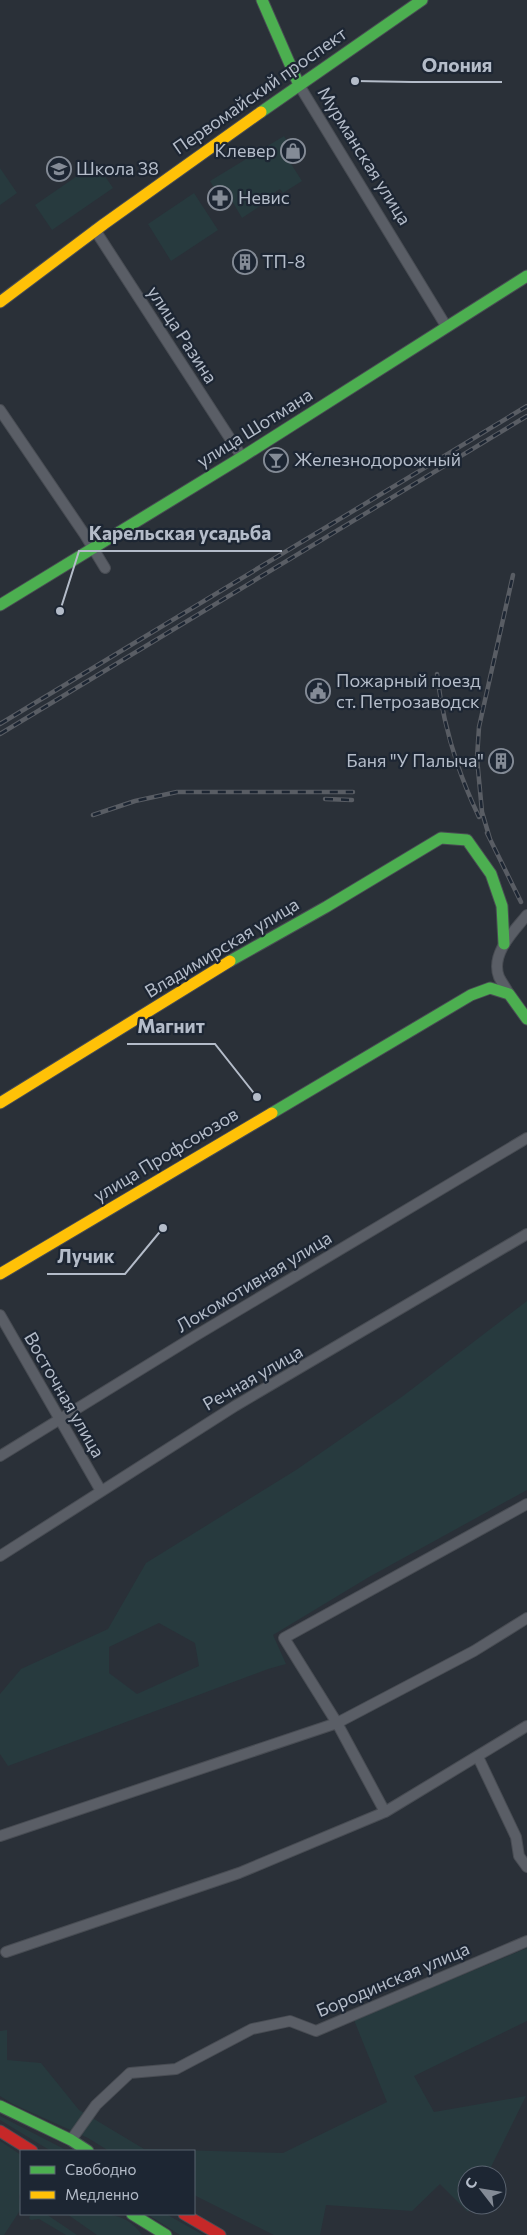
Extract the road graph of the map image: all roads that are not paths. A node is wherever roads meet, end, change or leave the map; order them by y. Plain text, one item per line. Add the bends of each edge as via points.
1 (262, 0) edge
2 (422, 0) edge
3 (299, 85) junction
4 (95, 230) junction
5 (527, 276) edge
6 (0, 302) edge
7 (446, 326) junction
8 (0, 410) edge
9 (242, 457) junction
10 (94, 549) junction
11 (105, 568) dead end
12 (0, 605) edge
13 (527, 914) edge
14 (504, 944) junction
15 (509, 994) junction
16 (527, 1019) edge
17 (0, 1103) edge
18 (527, 1138) edge
19 (527, 1234) edge
20 (0, 1274) edge
21 (0, 1315) edge
22 (59, 1420) junction
23 (0, 1456) edge
24 (101, 1491) junction
25 (527, 1504) edge
26 (0, 1556) edge
27 (527, 1618) edge
28 (337, 1723) junction
29 (527, 1726) edge
30 (478, 1757) junction
31 (385, 1812) junction
32 (0, 1836) edge
33 (527, 1867) edge
34 (527, 1941) edge
35 (6, 1952) dead end
36 (0, 2106) edge
37 (0, 2131) edge
38 (71, 2140) junction
39 (30, 2150) edge
40 (86, 2150) edge
41 (134, 2215) edge
42 (186, 2215) edge
43 (166, 2235) edge
44 (220, 2235) edge

1 - 3 main road, Мурманская улица
2 - 3 main road, Первомайский проспект
3 - 4 main road, Первомайский проспект
3 - 7 street, Мурманская улица
4 - 6 main road, Первомайский проспект
4 - 9 street, улица Разина
5 - 7 main road, улица Шотмана
7 - 9 main road, улица Шотмана
8 - 10 street
9 - 10 main road, улица Шотмана
10 - 11 street
10 - 12 main road, улица Шотмана
13 - 14 street
14 - 15 street via 498,958 498,975
14 - 17 main road, Владимирская улица via 502,906 490,874 467,840 441,838 232,960
15 - 16 main road
15 - 20 main road, улица Профсоюзов via 490,988 471,995
18 - 22 street, Локомотивная улица
19 - 24 street, Речная улица via 235,1406
21 - 22 street, Восточная улица
22 - 23 street, Локомотивная улица
22 - 24 street, Восточная улица
24 - 26 street, Речная улица
25 - 28 street via 284,1638
27 - 28 street via 474,1651
28 - 31 street
28 - 32 street
29 - 30 street
30 - 31 street
30 - 33 street via 516,1838 519,1856
31 - 35 street via 239,1873
34 - 38 street, Бородинская улица via 316,2031 290,2021 252,2029 176,2069 130,2073 96,2105
36 - 38 main road
37 - 39 main road
38 - 40 main road
41 - 43 main road
42 - 44 main road

